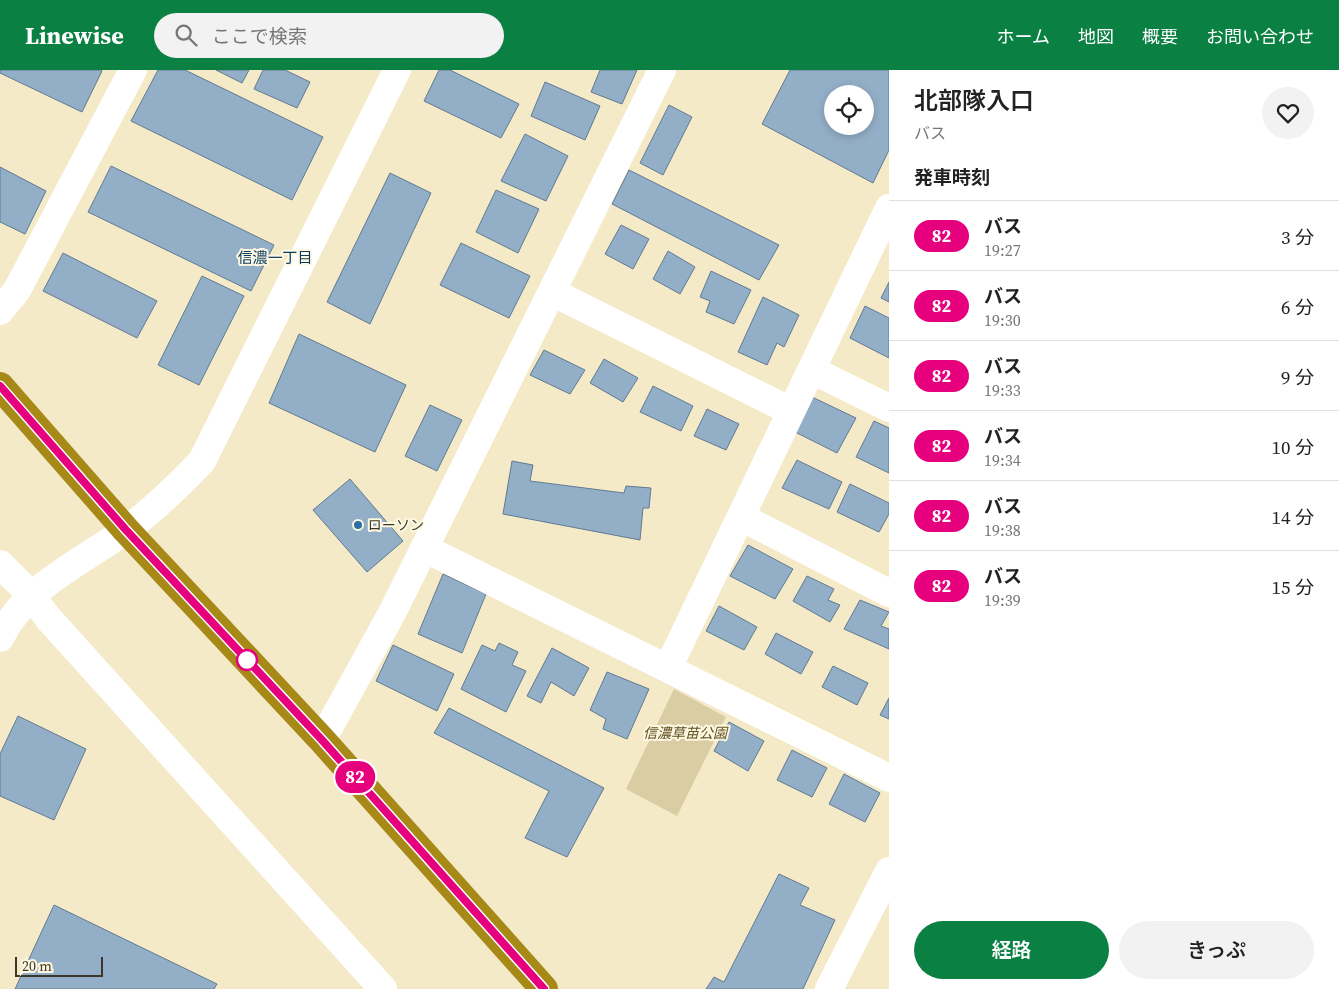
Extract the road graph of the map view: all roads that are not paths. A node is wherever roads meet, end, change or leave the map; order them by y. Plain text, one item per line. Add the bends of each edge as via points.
1 (133, 70) edge
2 (397, 70) edge
3 (662, 70) edge
4 (889, 208) edge
5 (552, 292) junction
6 (0, 311) edge
7 (812, 370) junction
8 (0, 386) edge
9 (889, 408) edge
10 (791, 411) junction
11 (741, 517) junction
12 (126, 530) junction
13 (424, 548) junction
14 (0, 564) edge
15 (889, 593) edge
16 (31, 595) junction
17 (0, 638) edge
18 (668, 668) junction
19 (322, 740) junction
20 (889, 778) edge
21 (889, 872) edge
22 (383, 989) edge
23 (544, 989) edge
24 (830, 989) edge

1 - 6 street via 17,290
2 - 12 street via 202,461 168,497
3 - 5 street
4 - 7 street
5 - 10 street
5 - 13 street
7 - 9 street
7 - 10 street
8 - 12 highway
10 - 11 street
11 - 15 street
11 - 18 street
12 - 16 street
12 - 19 highway
13 - 18 street
13 - 19 street
14 - 16 street
16 - 17 street
16 - 22 street via 48,618
18 - 20 street
19 - 23 highway
21 - 24 street

